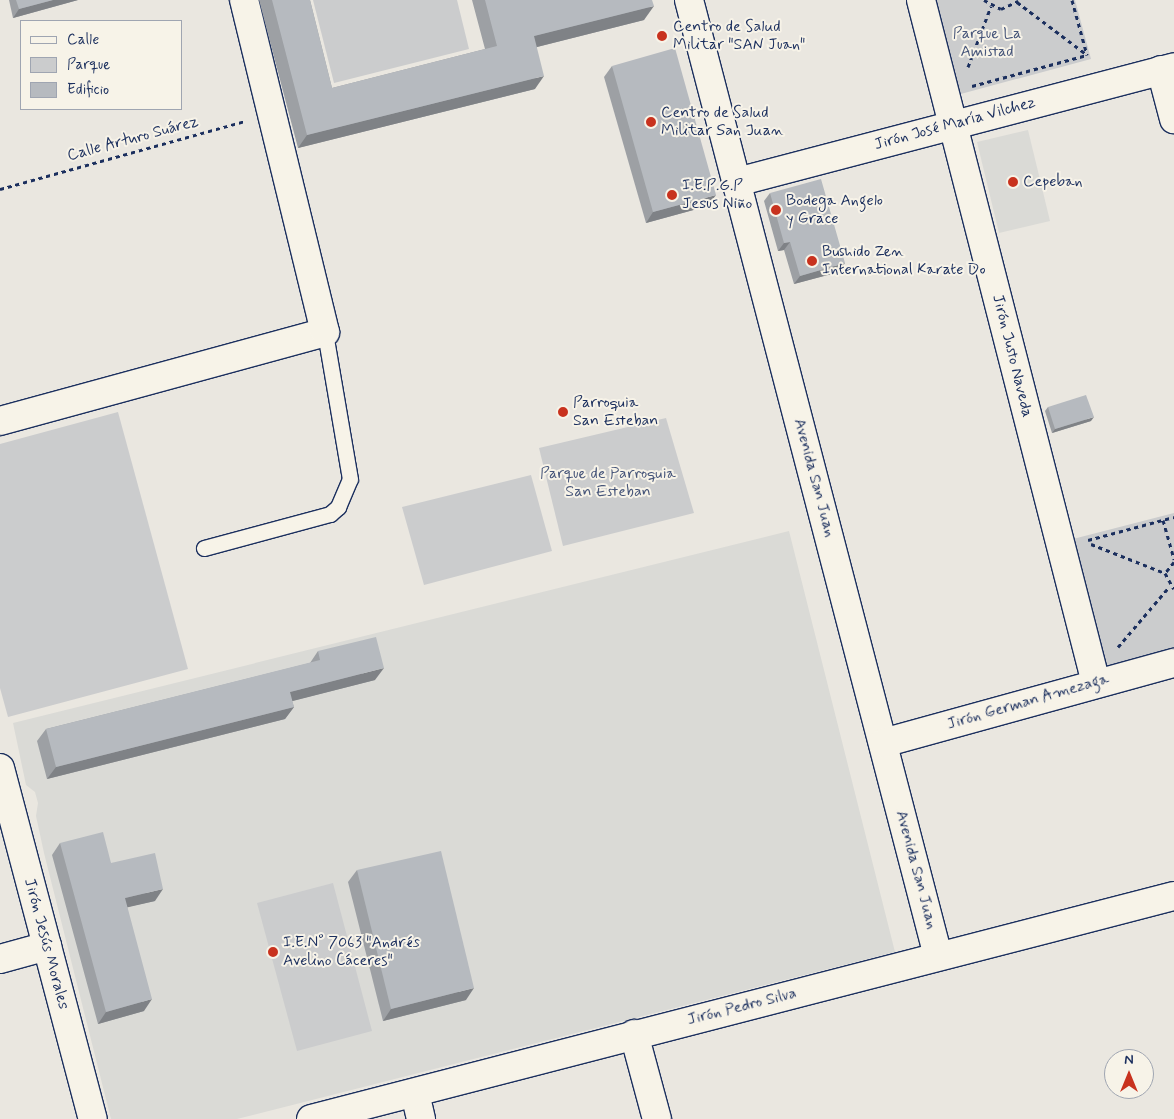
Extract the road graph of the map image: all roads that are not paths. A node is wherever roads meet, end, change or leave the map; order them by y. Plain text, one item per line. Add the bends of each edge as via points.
1 (244, 0) edge
2 (689, 0) edge
3 (921, 0) edge
4 (1168, 68) edge
5 (1174, 120) edge
6 (953, 125) junction
7 (737, 182) junction
8 (325, 332) junction
9 (0, 421) edge
10 (204, 548) dead end
11 (1174, 663) edge
12 (1096, 682) junction
13 (883, 743) junction
14 (0, 768) edge
15 (1174, 896) edge
16 (47, 946) junction
17 (938, 956) junction
18 (0, 959) edge
19 (634, 1034) junction
20 (414, 1093) junction
21 (92, 1119) edge
22 (311, 1119) edge
23 (421, 1119) edge
24 (657, 1119) edge

1 - 8 street
2 - 7 street, Avenida San Juan
3 - 6 street, Jirón Justo Naveda
4 - 5 street
4 - 6 street, Jirón José María Vilchez
6 - 7 street, Jirón José María Vilchez
6 - 12 street, Jirón Justo Naveda
7 - 13 street, Avenida San Juan
8 - 9 street
8 - 10 lane via 350,478 338,507 330,514
11 - 12 street, Jirón German Amezaga
12 - 13 street, Jirón German Amezaga
13 - 17 street, Avenida San Juan
14 - 16 street, Jirón Jesús Morales
15 - 17 street, Jirón Pedro Silva
16 - 18 street
16 - 21 street, Jirón Jesús Morales
17 - 19 street, Jirón Pedro Silva
19 - 20 street, Jirón Pedro Silva
19 - 24 street
20 - 22 street, Jirón Pedro Silva
20 - 23 street

